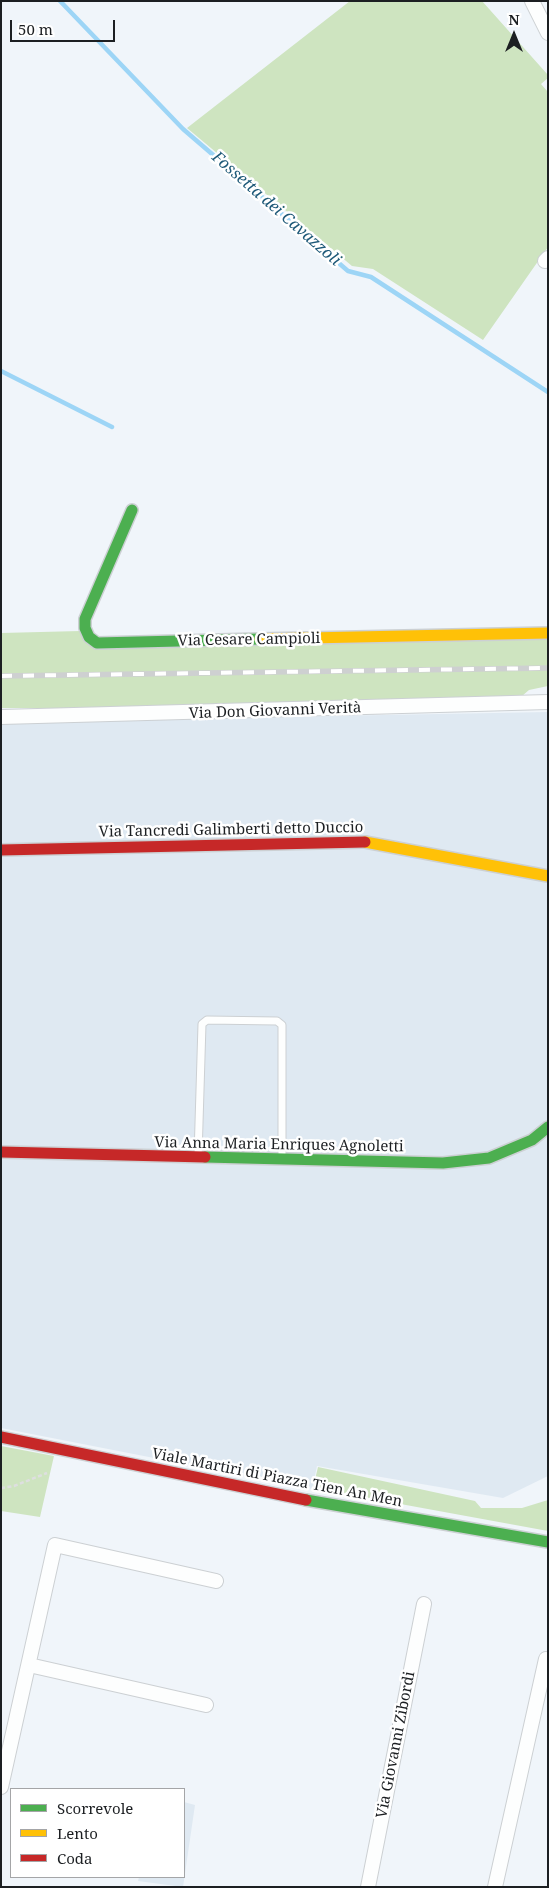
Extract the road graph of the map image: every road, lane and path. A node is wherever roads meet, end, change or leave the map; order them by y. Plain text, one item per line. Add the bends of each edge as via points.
1 (532, 1) edge
2 (548, 33) edge
3 (132, 510) dead end
4 (548, 633) edge
5 (548, 702) edge
6 (1, 717) edge
7 (1, 850) edge
8 (548, 876) edge
9 (548, 1127) edge
10 (1, 1152) edge
11 (198, 1158) junction
12 (282, 1160) junction
13 (1, 1437) edge
14 (47, 1473) dead end
15 (1, 1488) edge
16 (548, 1542) edge
17 (216, 1581) dead end
18 (424, 1604) dead end
19 (546, 1659) dead end
20 (29, 1664) junction
21 (206, 1705) dead end
22 (1, 1787) edge
23 (368, 1887) edge
24 (495, 1887) edge

1 - 2 street
3 - 4 street, Via Cesare Campioli via 85,619 89,637 97,643
5 - 6 street, Via Don Giovanni Verità
7 - 8 street, Via Tancredi Galimberti detto Duccio via 366,842
9 - 12 street, Via Anna Maria Enriques Agnoletti via 532,1140 489,1158 443,1163
10 - 11 street, Via Anna Maria Enriques Agnoletti
11 - 12 street, Via Anna Maria Enriques Agnoletti
11 - 12 lane via 202,1024 207,1020 277,1021 282,1025
13 - 16 street, Viale Martiri di Piazza Tien An Men via 288,1497
14 - 15 path
17 - 20 street via 56,1545
18 - 23 street, Via Giovanni Zibordi
19 - 24 street
20 - 21 street
20 - 22 street

